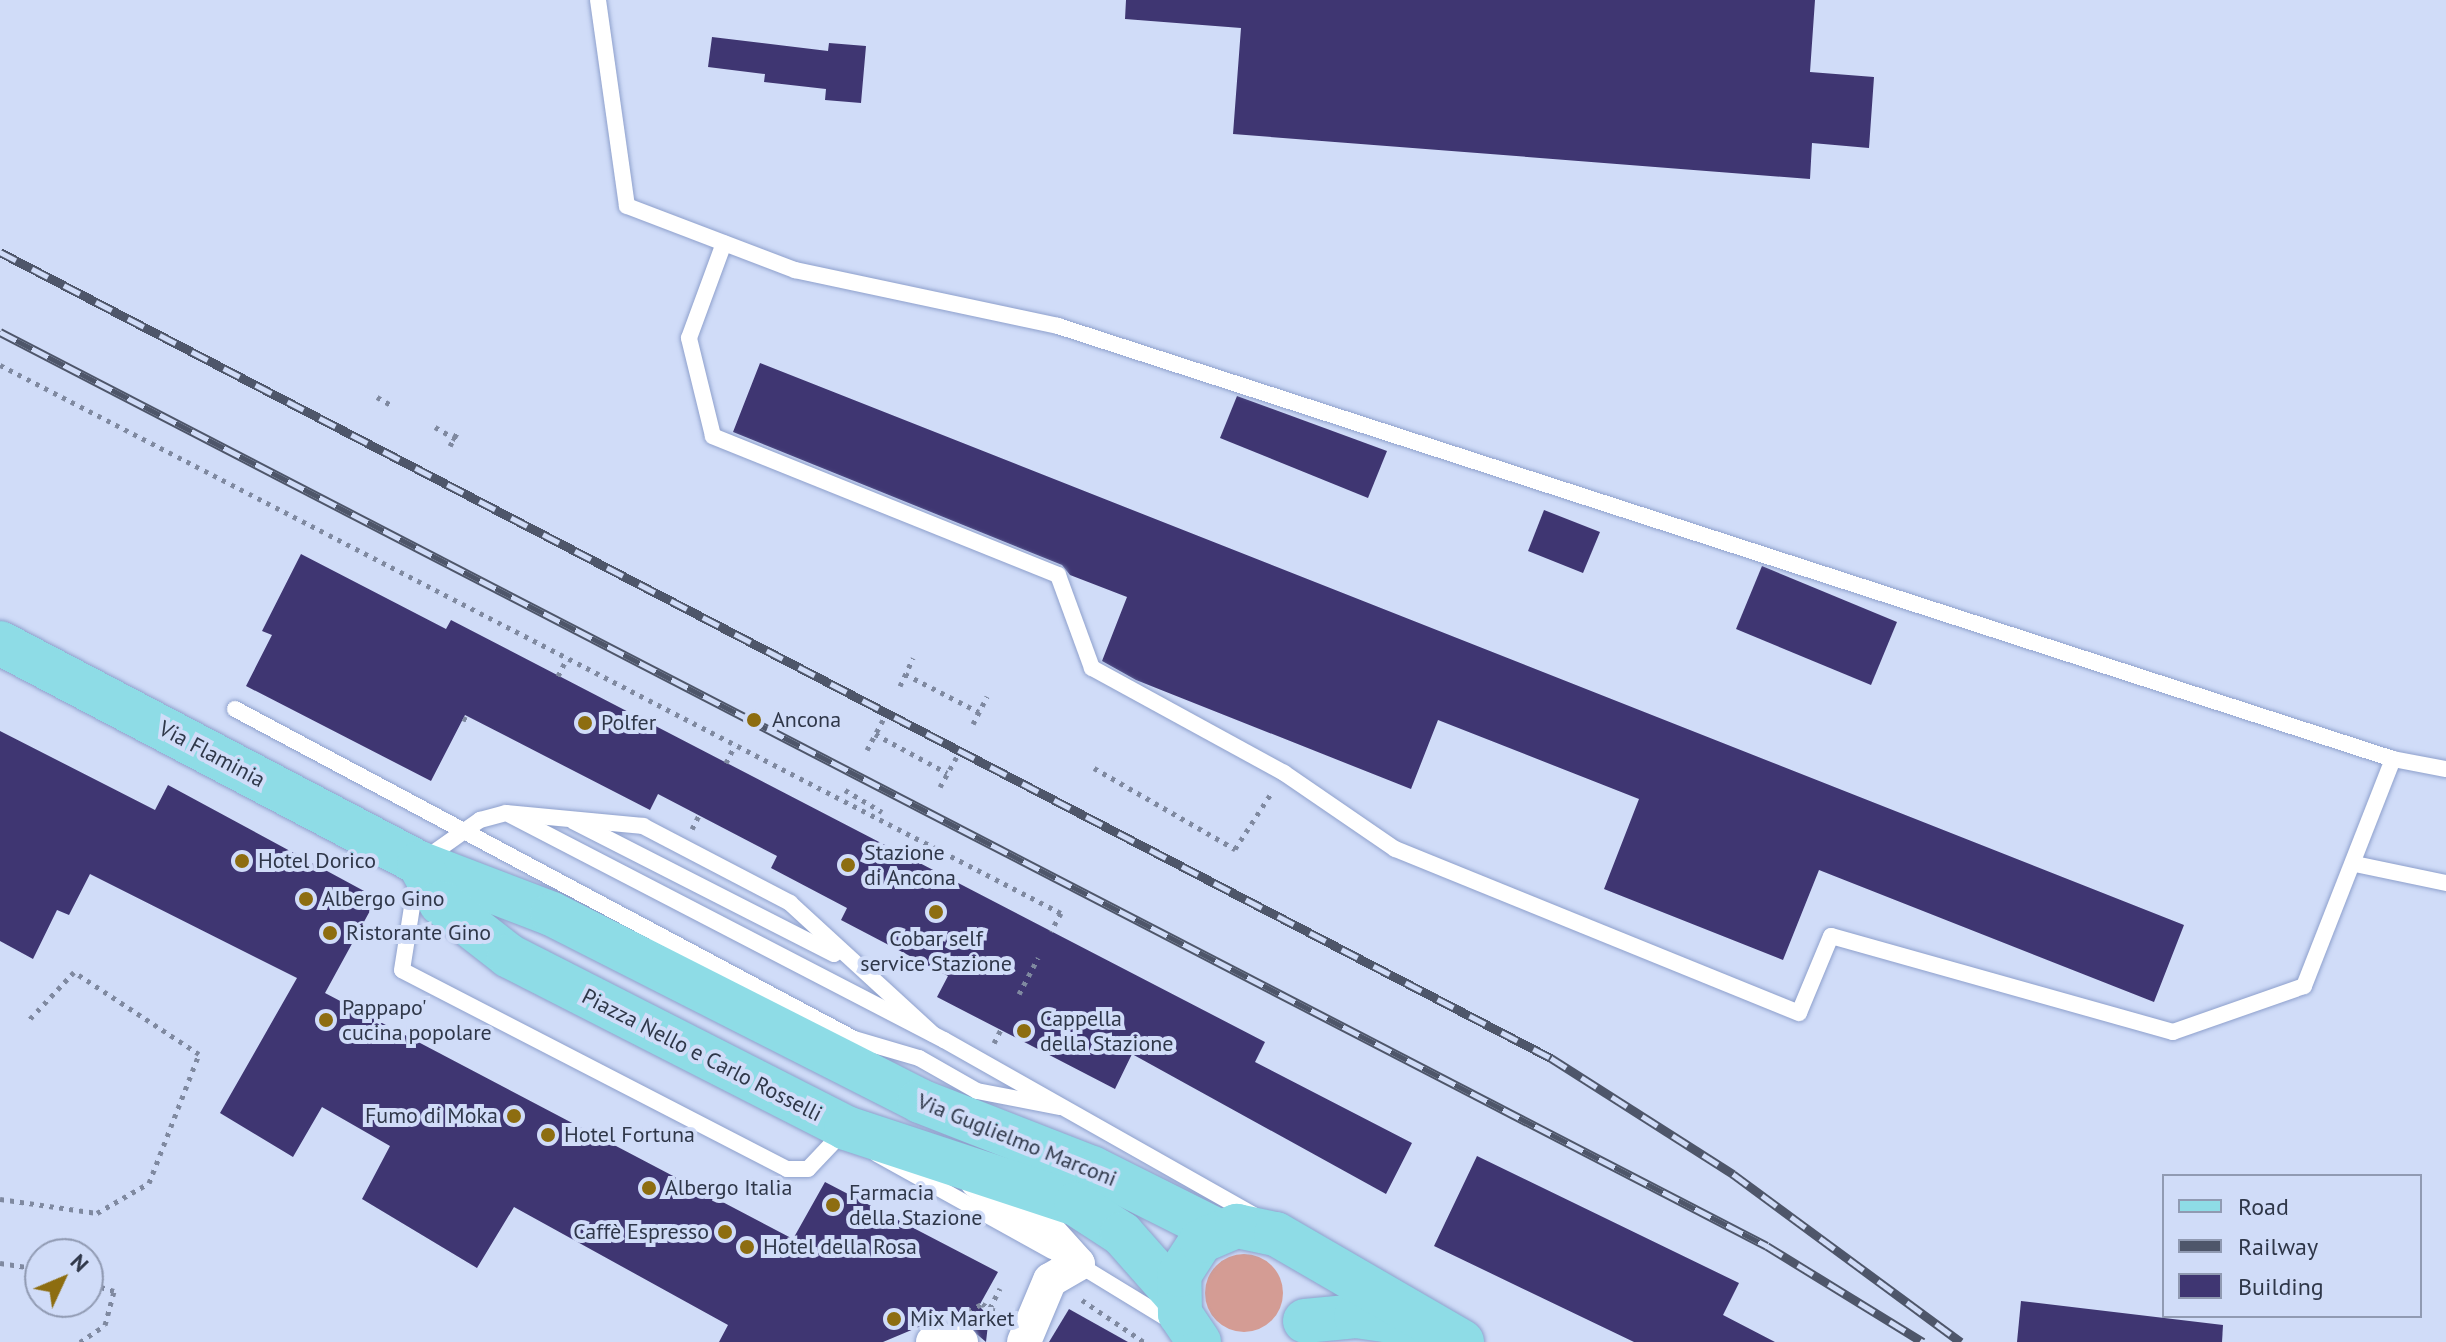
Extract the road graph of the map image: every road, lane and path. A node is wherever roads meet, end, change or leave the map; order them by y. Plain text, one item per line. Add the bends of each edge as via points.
1 (598, 0) edge
2 (724, 243) junction
3 (0, 365) edge
4 (377, 397) dead end
5 (391, 405) dead end
6 (459, 429) dead end
7 (450, 446) dead end
8 (2, 647) edge
9 (567, 658) junction
10 (913, 658) dead end
11 (905, 674) junction
12 (558, 676) dead end
13 (900, 686) dead end
14 (987, 696) dead end
15 (235, 709) dead end
16 (979, 712) junction
17 (884, 718) dead end
18 (973, 724) dead end
19 (875, 734) junction
20 (735, 745) junction
21 (867, 750) dead end
22 (957, 756) dead end
23 (2393, 759) junction
24 (726, 763) dead end
25 (1094, 768) dead end
26 (2446, 769) edge
27 (947, 773) junction
28 (1284, 773) junction
29 (849, 782) dead end
30 (940, 787) dead end
31 (845, 790) junction
32 (840, 799) junction
33 (882, 812) dead end
34 (506, 813) junction
35 (562, 815) junction
36 (461, 831) junction
37 (419, 863) junction
38 (2355, 864) junction
39 (2446, 883) edge
40 (699, 886) junction
41 (687, 908) junction
42 (1051, 931) dead end
43 (1038, 958) dead end
44 (850, 962) junction
45 (1019, 994) dead end
46 (27, 1022) dead end
47 (932, 1033) junction
48 (910, 1075) junction
49 (1060, 1107) junction
50 (846, 1128) junction
51 (941, 1157) junction
52 (0, 1199) edge
53 (1218, 1231) junction
54 (1284, 1240) junction
55 (0, 1263) edge
56 (1078, 1264) junction
57 (24, 1267) edge
58 (104, 1288) edge
59 (1000, 1288) dead end
60 (979, 1306) dead end
61 (990, 1308) junction
62 (994, 1320) dead end
63 (1188, 1323) edge
64 (1297, 1332) edge
65 (1447, 1335) edge
66 (80, 1342) edge
67 (933, 1342) edge
68 (961, 1342) edge
69 (1024, 1342) edge

1 - 2 lane via 627,206
2 - 23 lane via 795,270 1058,326
2 - 28 lane via 689,338 713,436 1058,575 1092,668
3 - 9 path
4 - 5 path
6 - 7 path
8 - 37 main road, Via Flaminia
9 - 12 path
9 - 20 path
10 - 11 path
11 - 13 path
11 - 16 path
14 - 16 path
15 - 36 lane
16 - 18 path
17 - 19 path
19 - 21 path
19 - 27 path
20 - 24 path
20 - 32 path
22 - 27 path
23 - 26 lane
23 - 38 lane
25 - 28 path via 1235,849
27 - 30 path
28 - 38 lane via 1395,849 1799,1013 1831,936 2173,1032 2304,986
29 - 31 path
31 - 32 path
31 - 33 path
32 - 42 path via 1061,913
34 - 35 lane
34 - 36 lane
34 - 41 lane
35 - 40 lane
35 - 44 lane via 643,826 790,903
36 - 37 lane
36 - 48 lane via 854,1039
37 - 48 main road via 552,914
37 - 50 main road, Piazza Nello e Carlo Rosselli via 441,903 487,943
37 - 50 lane, Piazza Nello e Carlo Rosselli via 402,970 787,1169 808,1169
38 - 39 lane
40 - 41 lane
40 - 44 lane
41 - 47 lane
43 - 45 path
44 - 47 lane
46 - 52 path via 74,972 199,1054 149,1183 97,1213
47 - 49 lane, Via Guglielmo Marconi
48 - 49 lane, Via Guglielmo Marconi
48 - 53 main road, Via Guglielmo Marconi
49 - 54 lane, Via Guglielmo Marconi via 1230,1200
50 - 51 main road, Via Guglielmo Marconi
50 - 56 lane, Via Guglielmo Marconi via 888,1164
51 - 56 street, Via Guglielmo Marconi via 1043,1225
51 - 63 main road, Via Guglielmo Marconi via 1103,1219
53 - 54 main road, Via Guglielmo Marconi via 1237,1226
53 - 63 main road via 1187,1256
54 - 64 main road, Via Guglielmo Marconi via 1310,1282
54 - 65 main road, Via Guglielmo Marconi via 1369,1283
55 - 57 path
56 - 63 lane, Via Guglielmo Marconi
56 - 69 street via 1050,1280
58 - 66 path via 114,1291 105,1325
59 - 61 path
60 - 61 path
61 - 62 path
64 - 65 main road, Via Guglielmo Marconi via 1356,1316
67 - 68 street

